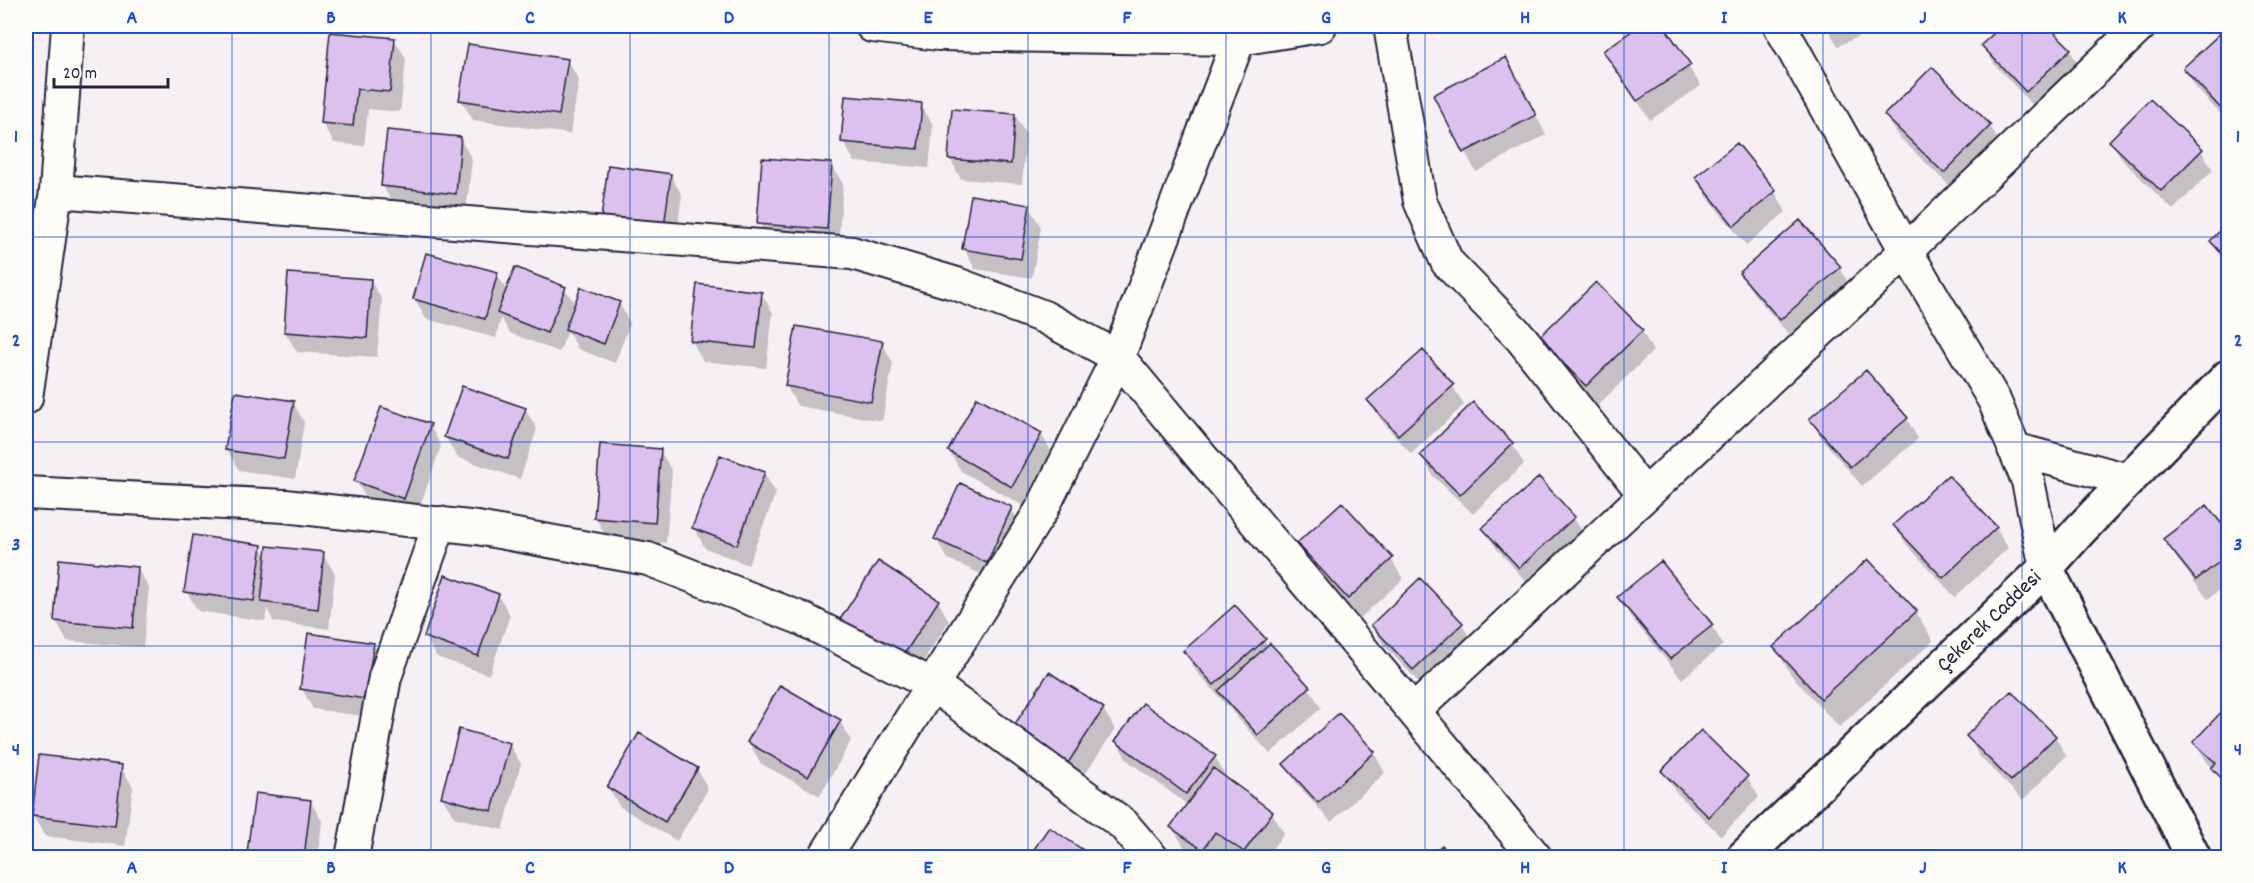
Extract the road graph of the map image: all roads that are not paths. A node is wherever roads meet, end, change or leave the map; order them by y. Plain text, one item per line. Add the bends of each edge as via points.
1 (68, 26) edge
2 (872, 26) edge
3 (1320, 26) edge
4 (1390, 26) edge
5 (1780, 26) edge
6 (2140, 26) edge
7 (939, 30) edge
8 (1239, 39) junction
9 (56, 191) junction
10 (1906, 251) junction
11 (1118, 357) junction
12 (2229, 377) edge
13 (26, 398) edge
14 (2014, 448) junction
15 (2128, 480) junction
16 (26, 493) edge
17 (1645, 495) junction
18 (440, 523) junction
19 (2046, 568) junction
20 (933, 685) junction
21 (1414, 711) junction
22 (352, 858) edge
23 (824, 858) edge
24 (1152, 858) edge
25 (1536, 858) edge
26 (1743, 858) edge
27 (2194, 858) edge

1 - 9 street
2 - 7 street
3 - 8 street
4 - 17 street via 1420,201 1447,262 1521,338
5 - 10 street
6 - 10 street
7 - 8 street
8 - 11 street
9 - 11 street via 852,253 957,284 1044,317
9 - 13 street
10 - 14 street via 1994,400
10 - 17 street
11 - 20 street via 1042,509
11 - 21 street
12 - 15 street, Çekerek Caddesi
14 - 15 street
14 - 19 street via 2028,481
15 - 19 street, Çekerek Caddesi
16 - 18 street via 285,506
17 - 21 street
18 - 20 street via 648,559 800,618
18 - 22 street via 385,677
19 - 26 street, Çekerek Caddesi
19 - 27 street
20 - 23 street
20 - 24 street via 1123,824
21 - 25 street

